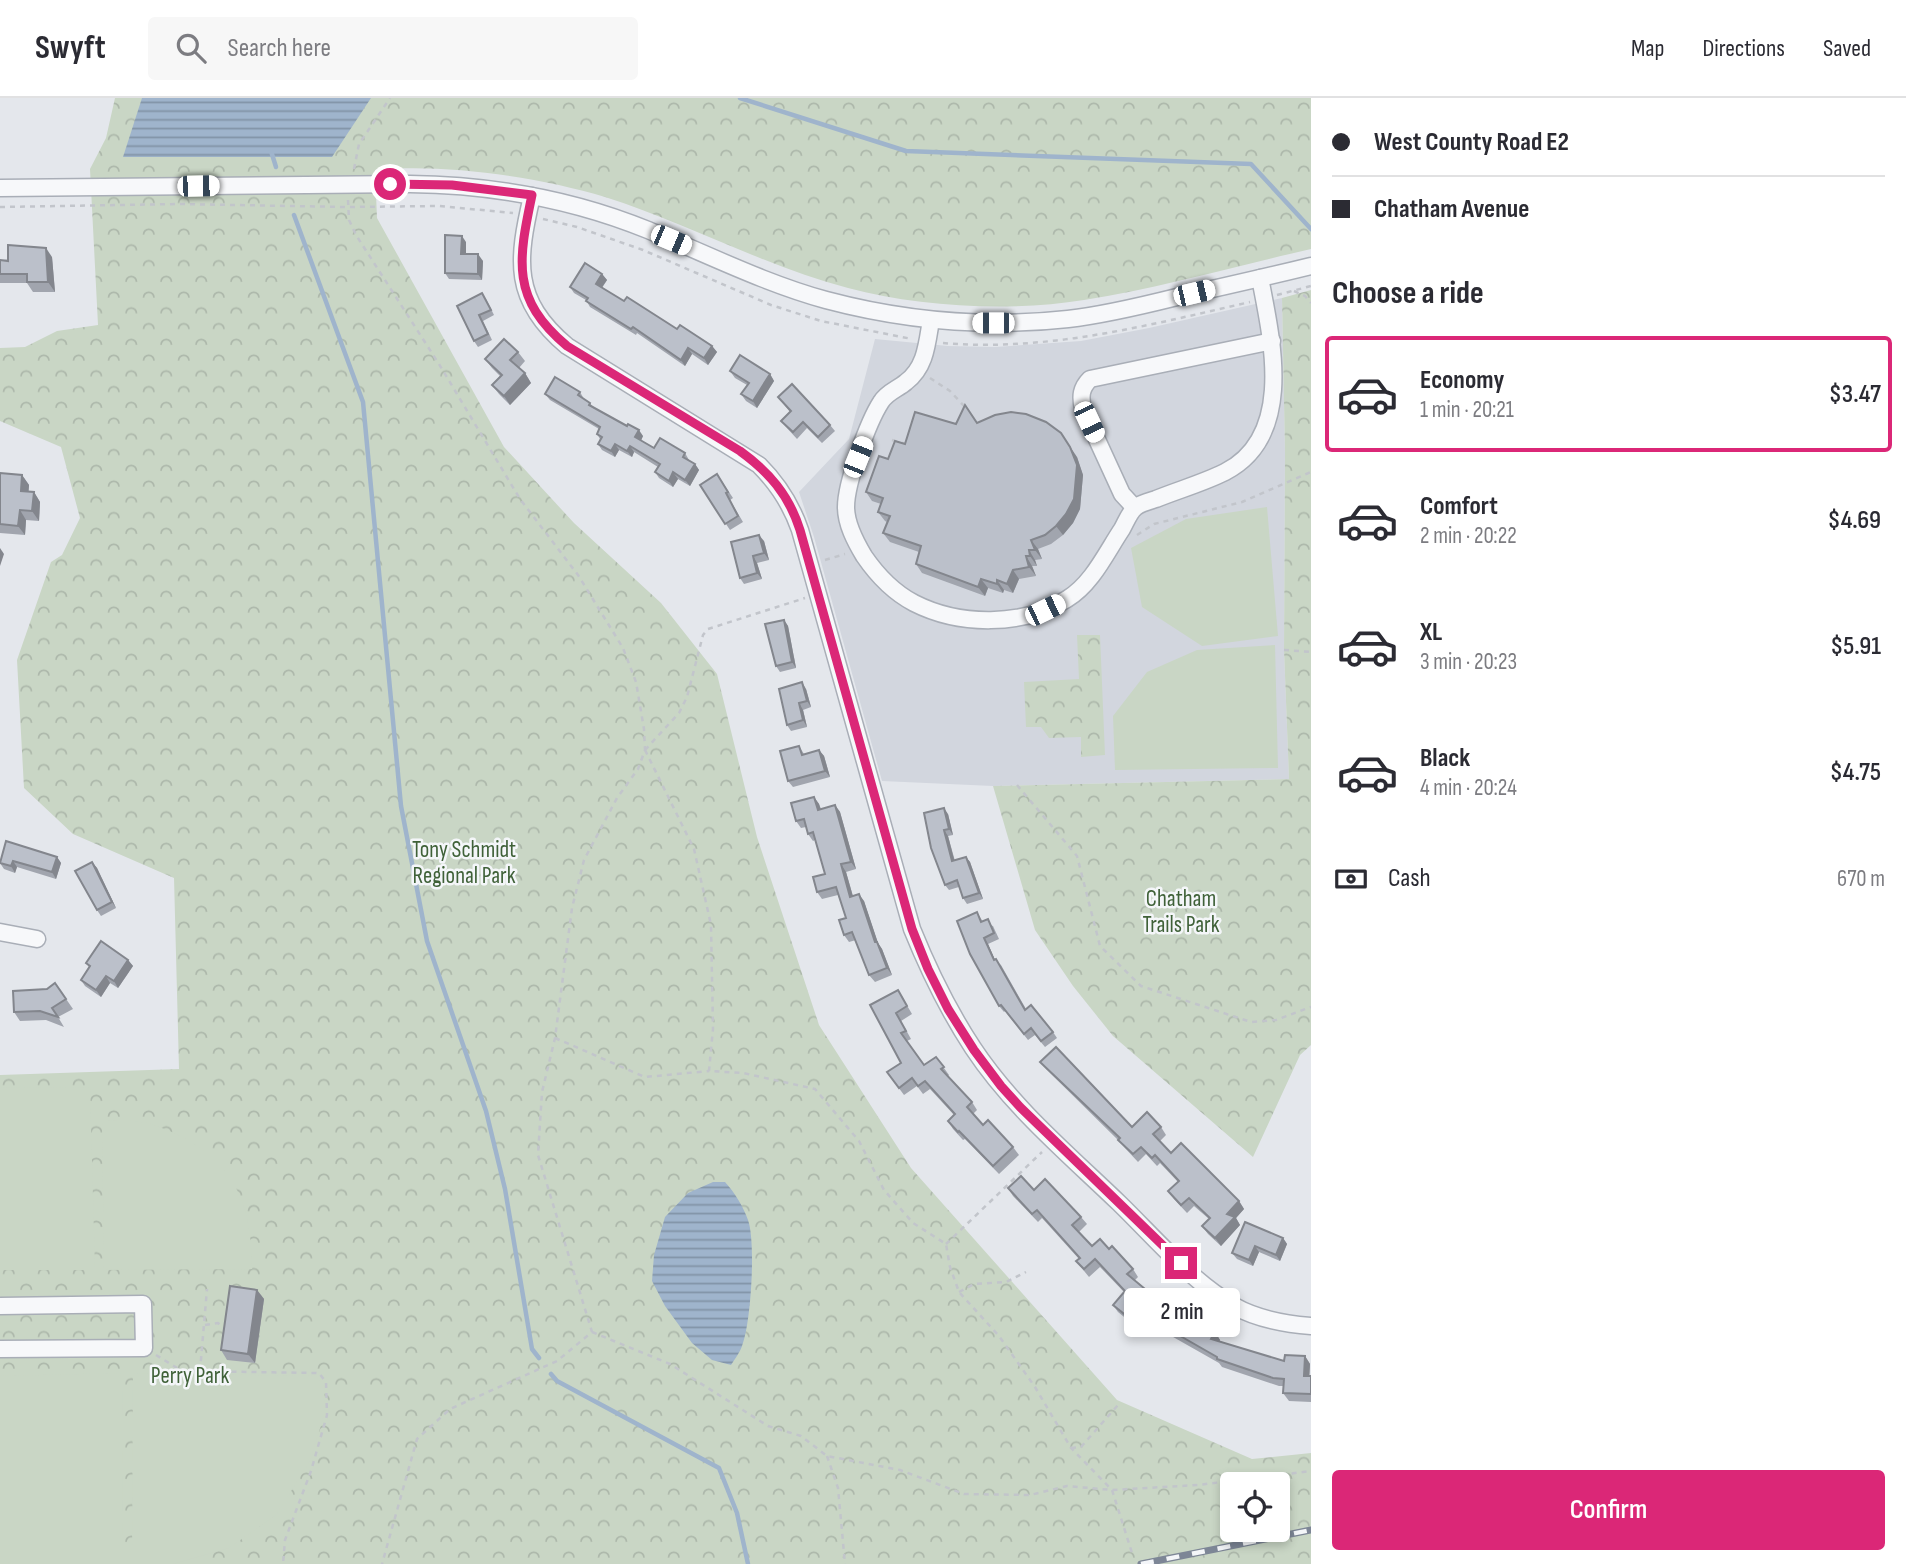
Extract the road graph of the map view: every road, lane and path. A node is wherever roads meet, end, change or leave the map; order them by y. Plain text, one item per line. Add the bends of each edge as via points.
1 (390, 98) edge
2 (355, 168) dead end
3 (0, 188) edge
4 (532, 195) junction
5 (0, 207) edge
6 (346, 207) junction
7 (508, 212) dead end
8 (543, 219) dead end
9 (1311, 266) edge
10 (1260, 278) junction
11 (1311, 286) edge
12 (1293, 290) junction
13 (1281, 294) dead end
14 (1311, 303) edge
15 (931, 320) junction
16 (910, 339) dead end
17 (1272, 341) junction
18 (928, 376) dead end
19 (968, 411) edge
20 (892, 440) edge
21 (914, 446) edge
22 (1311, 472) edge
23 (1134, 508) junction
24 (1132, 540) dead end
25 (847, 554) dead end
26 (825, 559) dead end
27 (817, 594) junction
28 (1284, 650) dead end
29 (1311, 652) edge
30 (645, 750) junction
31 (1017, 785) dead end
32 (0, 932) edge
33 (37, 939) dead end
34 (1311, 1007) edge
35 (555, 1038) junction
36 (709, 1071) junction
37 (1054, 1140) junction
38 (946, 1244) junction
39 (1026, 1272) dead end
40 (207, 1289) dead end
41 (959, 1292) junction
42 (0, 1306) edge
43 (205, 1325) junction
44 (1311, 1326) edge
45 (229, 1331) edge
46 (592, 1332) junction
47 (144, 1348) junction
48 (0, 1349) edge
49 (200, 1371) junction
50 (1118, 1405) dead end
51 (1071, 1448) junction
52 (827, 1456) junction
53 (1311, 1471) edge
54 (1111, 1490) junction
55 (1133, 1556) dead end
56 (283, 1564) edge
57 (382, 1564) edge
58 (845, 1564) edge

1 - 2 path via 359,144
3 - 4 street via 438,184
4 - 15 street via 613,217 814,296
4 - 27 street via 521,263 524,284 541,320 567,346 759,465 774,480 795,517
5 - 6 path
6 - 7 path via 439,205
6 - 30 path via 356,235 520,499 578,575 623,648 636,682
8 - 16 path via 643,250 771,305 821,321
9 - 10 street
10 - 15 street via 1069,319 1018,323
10 - 17 street
11 - 12 path
12 - 13 path
12 - 14 path
15 - 23 street via 918,370 882,400 849,479 846,508 850,528 861,551 889,586 914,603 971,619 1000,620 1045,610 1083,587
17 - 23 street via 1273,385 1268,419 1258,442 1226,471
17 - 23 street via 1090,379 1084,385 1083,409 1122,494
18 - 19 path
20 - 21 path
22 - 24 path via 1242,502 1154,524
25 - 26 path
27 - 30 path via 708,629 679,713
27 - 37 street via 912,929 928,969 974,1050 1010,1097
28 - 29 path
30 - 35 path via 584,860 572,908
30 - 36 path via 694,849 711,925
31 - 34 path via 1077,856 1100,946 1141,986 1251,1022 1276,1020
32 - 33 street
35 - 36 path via 645,1077
35 - 46 path via 542,1092 538,1156
36 - 38 path via 743,1073 815,1089 859,1141 884,1189 913,1223
37 - 38 path
37 - 44 street via 1199,1281 1235,1307 1260,1317
38 - 41 path
39 - 41 path via 1006,1282 974,1284
40 - 43 path
41 - 51 path via 999,1336
42 - 47 street via 143,1304
43 - 45 path via 218,1323
43 - 49 path
46 - 52 path via 670,1364 768,1426 801,1436
46 - 57 path via 557,1361 450,1409 417,1439
47 - 48 street
47 - 49 path via 182,1371
49 - 56 path via 319,1373 326,1382 327,1415 312,1471 285,1540
50 - 51 path via 1081,1447
51 - 54 path
52 - 54 path via 900,1470 964,1494 1030,1495 1067,1486
52 - 58 path via 838,1488
53 - 54 path
54 - 55 path

